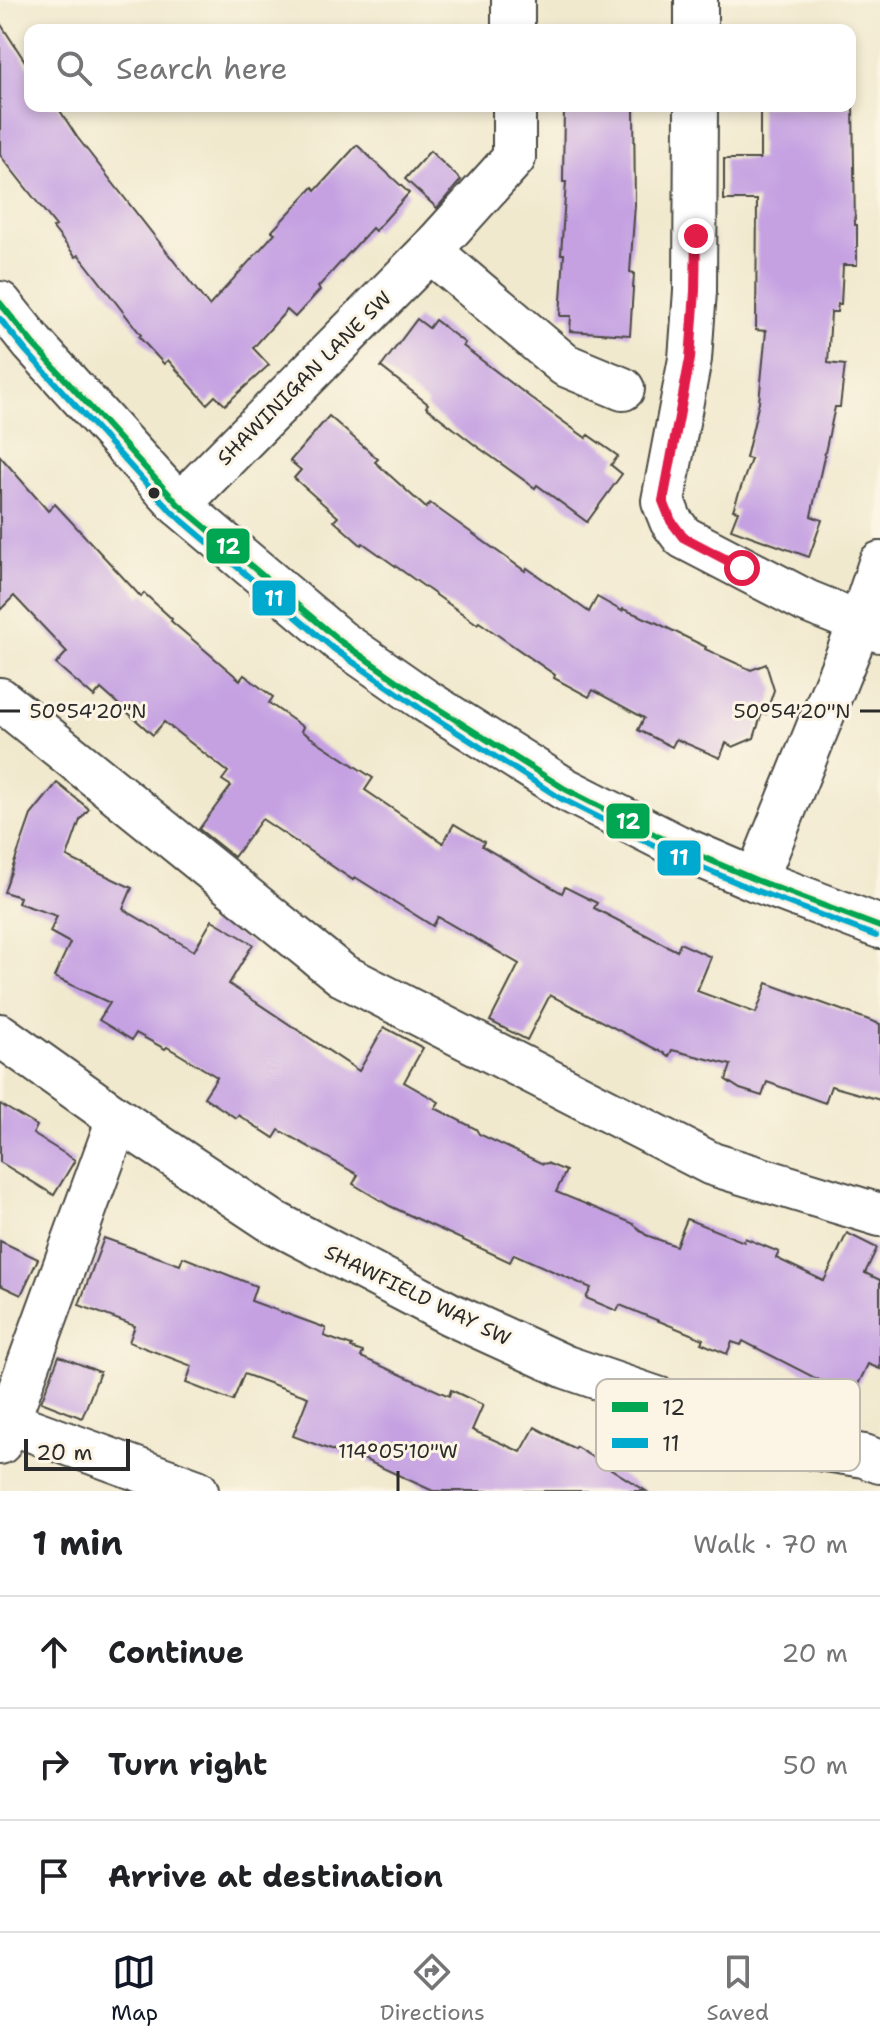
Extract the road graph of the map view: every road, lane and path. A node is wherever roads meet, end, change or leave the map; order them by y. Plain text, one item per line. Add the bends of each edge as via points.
1 (513, 0) edge
2 (696, 0) edge
3 (513, 24) edge
4 (696, 24) edge
5 (514, 112) edge
6 (696, 112) edge
7 (430, 251) junction
8 (0, 303) edge
9 (623, 389) dead end
10 (179, 505) junction
11 (880, 563) edge
12 (870, 627) edge
13 (0, 699) edge
14 (756, 880) junction
15 (880, 927) edge
16 (0, 1035) edge
17 (118, 1119) junction
18 (880, 1215) edge
19 (601, 1379) edge
20 (4, 1432) edge
21 (860, 1455) edge
22 (880, 1462) edge
23 (197, 1491) edge

1 - 3 street
2 - 4 street
5 - 7 street, SHAWINIGAN LANE SW via 514,158
6 - 12 street via 690,359 663,501 683,537 806,601
7 - 9 street via 565,365
7 - 10 street, SHAWINIGAN LANE SW
8 - 10 street
10 - 14 street via 340,641 426,701 565,789
11 - 12 street
12 - 14 street
13 - 18 street via 342,975 712,1164
14 - 15 street
16 - 17 street, SHAWFIELD WAY SW
17 - 19 street, SHAWFIELD WAY SW via 270,1220 450,1314
17 - 20 street
20 - 23 street
21 - 22 street, SHAWFIELD WAY SW

